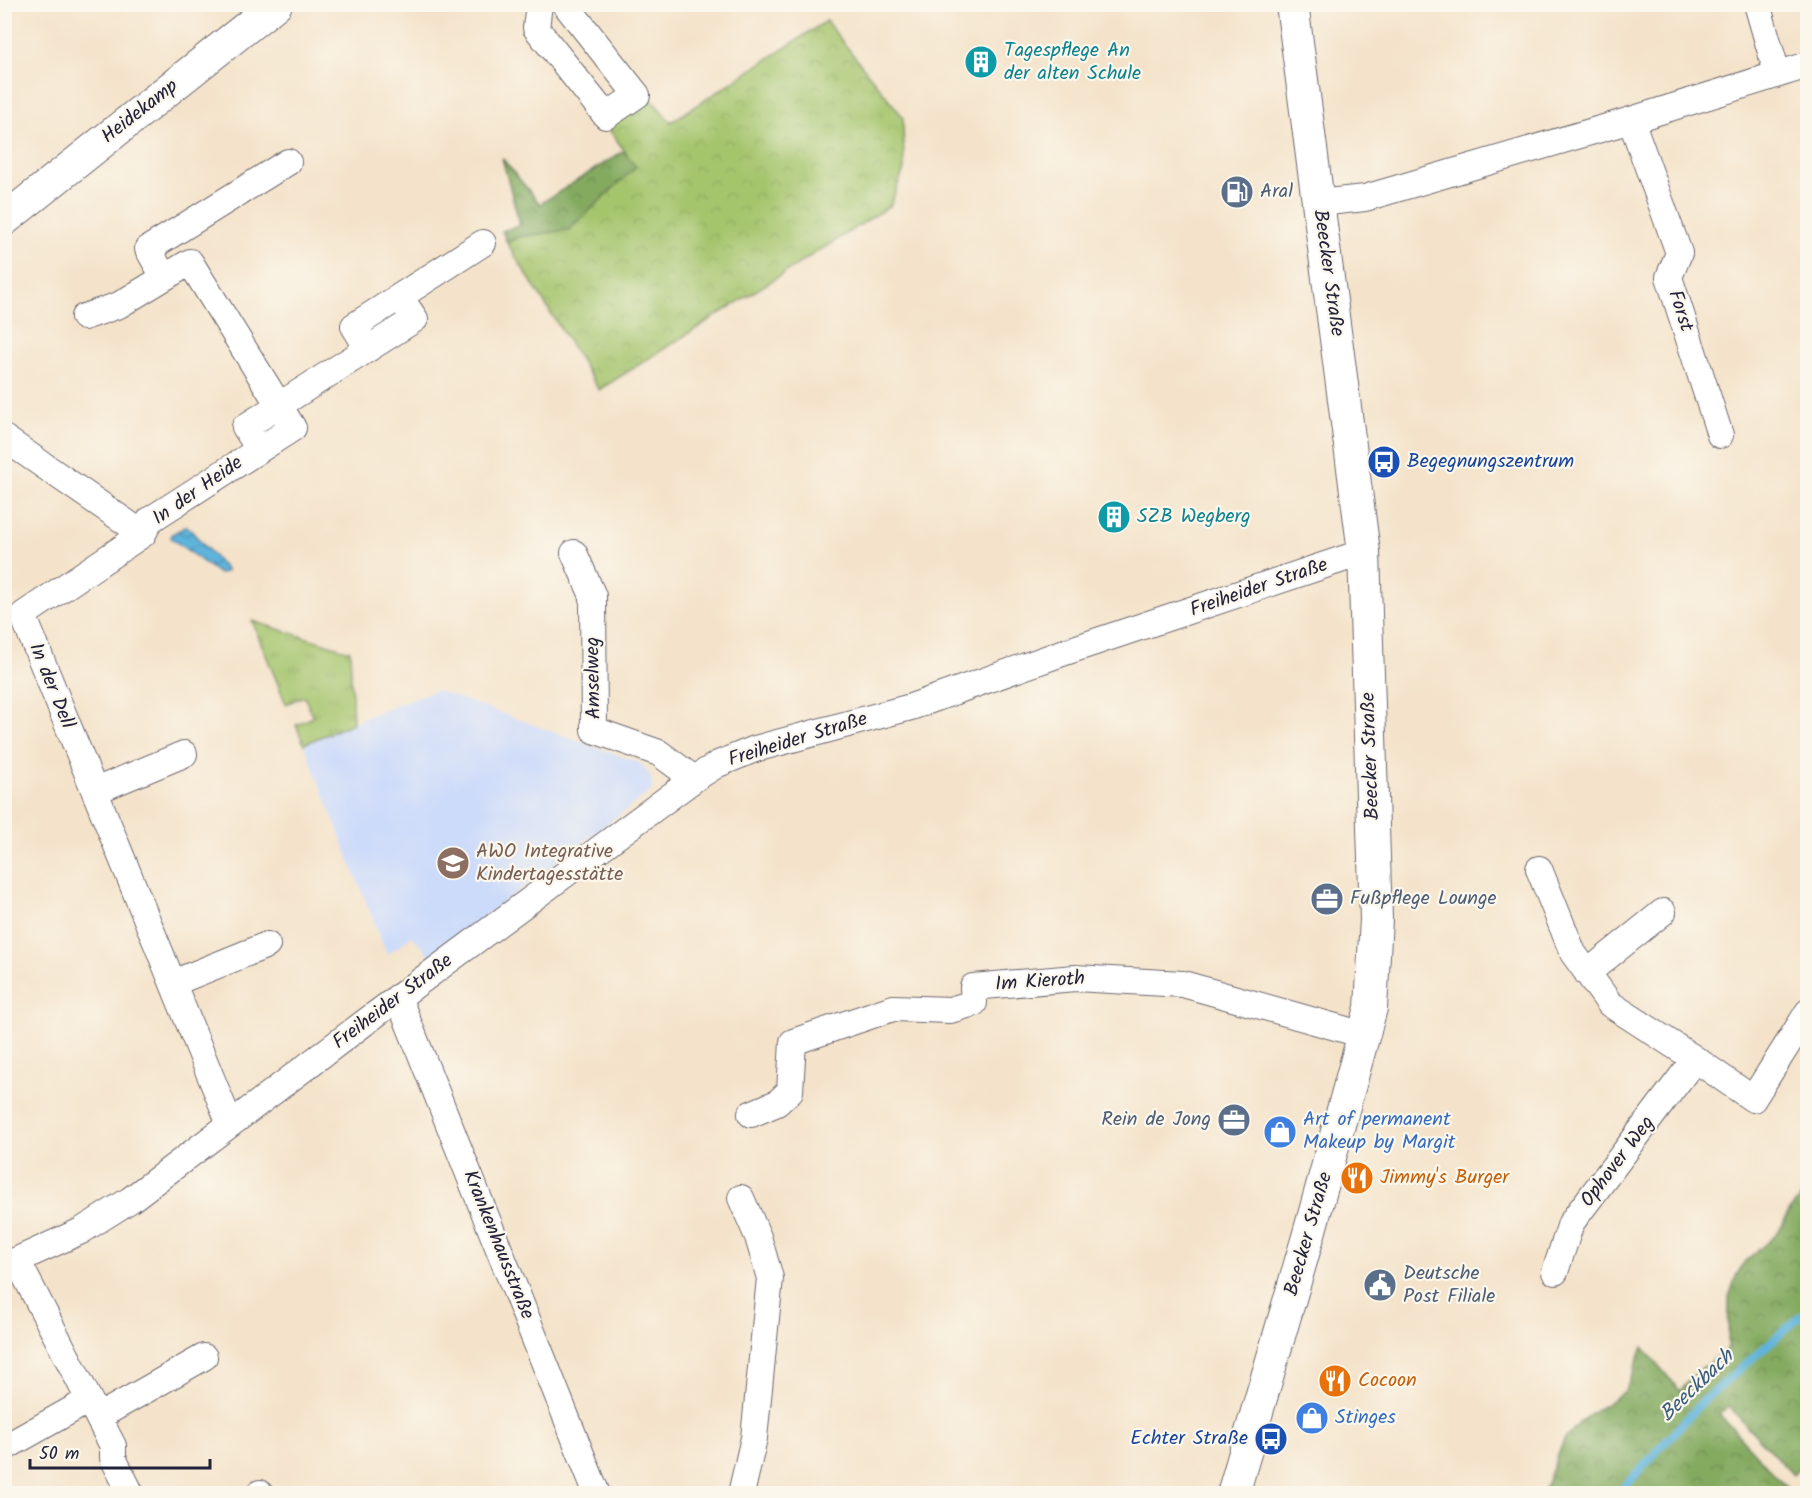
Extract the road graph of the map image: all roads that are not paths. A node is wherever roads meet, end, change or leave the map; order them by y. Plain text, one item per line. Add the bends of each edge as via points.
1 (276, 4) edge
2 (539, 4) edge
3 (565, 4) edge
4 (1292, 4) edge
5 (1757, 4) edge
6 (1808, 65) edge
7 (1778, 73) junction
8 (1631, 120) junction
9 (288, 162) dead end
10 (1318, 203) junction
11 (4, 220) edge
12 (174, 233) junction
13 (483, 243) dead end
14 (190, 262) junction
15 (164, 277) junction
16 (84, 317) dead end
17 (280, 405) junction
18 (1720, 435) dead end
19 (10, 449) edge
20 (143, 534) junction
21 (1364, 552) junction
22 (574, 553) dead end
23 (184, 754) dead end
24 (694, 778) junction
25 (95, 791) junction
26 (1539, 869) dead end
27 (1663, 912) dead end
28 (267, 945) dead end
29 (1587, 973) junction
30 (173, 983) junction
31 (398, 997) junction
32 (1808, 1012) edge
33 (1364, 1035) junction
34 (1695, 1059) junction
35 (751, 1114) dead end
36 (230, 1124) junction
37 (741, 1198) dead end
38 (11, 1263) edge
39 (1555, 1272) dead end
40 (204, 1357) dead end
41 (94, 1408) junction
42 (4, 1448) edge
43 (131, 1494) edge
44 (597, 1494) edge
45 (741, 1494) edge
46 (1233, 1494) edge

1 - 11 street, Heidekamp
2 - 3 street via 536,28 606,116 637,95
4 - 10 street, Beecker Straße
5 - 7 street
6 - 7 street
7 - 8 street
8 - 10 street via 1365,198
8 - 18 street, Forst via 1679,253 1669,277
9 - 12 street
10 - 21 street, Beecker Straße
12 - 14 street, In der Heide
12 - 15 street via 148,249
13 - 17 street via 400,297 415,319
14 - 15 street
14 - 17 street, In der Heide
15 - 16 street via 119,305
17 - 20 street, In der Heide via 293,428 150,520
19 - 20 street, In der Heide
20 - 25 street, In der Dell via 23,615
21 - 24 street, Freiheider Straße via 911,707 755,749
21 - 33 street, Beecker Straße via 1376,919 1371,1008
22 - 24 street, Amselweg via 593,596 594,730 658,753
23 - 25 street
24 - 31 street, Freiheider Straße
25 - 30 street, In der Dell
26 - 29 street via 1573,953
27 - 29 street
28 - 30 street
29 - 34 street via 1610,1004
30 - 36 street, In der Dell
31 - 36 street, Freiheider Straße
31 - 44 street, Krankenhausstraße
32 - 34 street via 1753,1100
33 - 35 street, Im Kieroth via 1183,984 1075,978 973,987 974,1004 950,1010 893,1008 794,1042 790,1091 777,1103
33 - 46 street, Beecker Straße
34 - 39 street, Ophover Weg via 1571,1223
36 - 38 street, Freiheider Straße via 81,1231
37 - 45 street via 770,1278 754,1438
38 - 41 street
40 - 41 street
41 - 42 street
41 - 43 street

